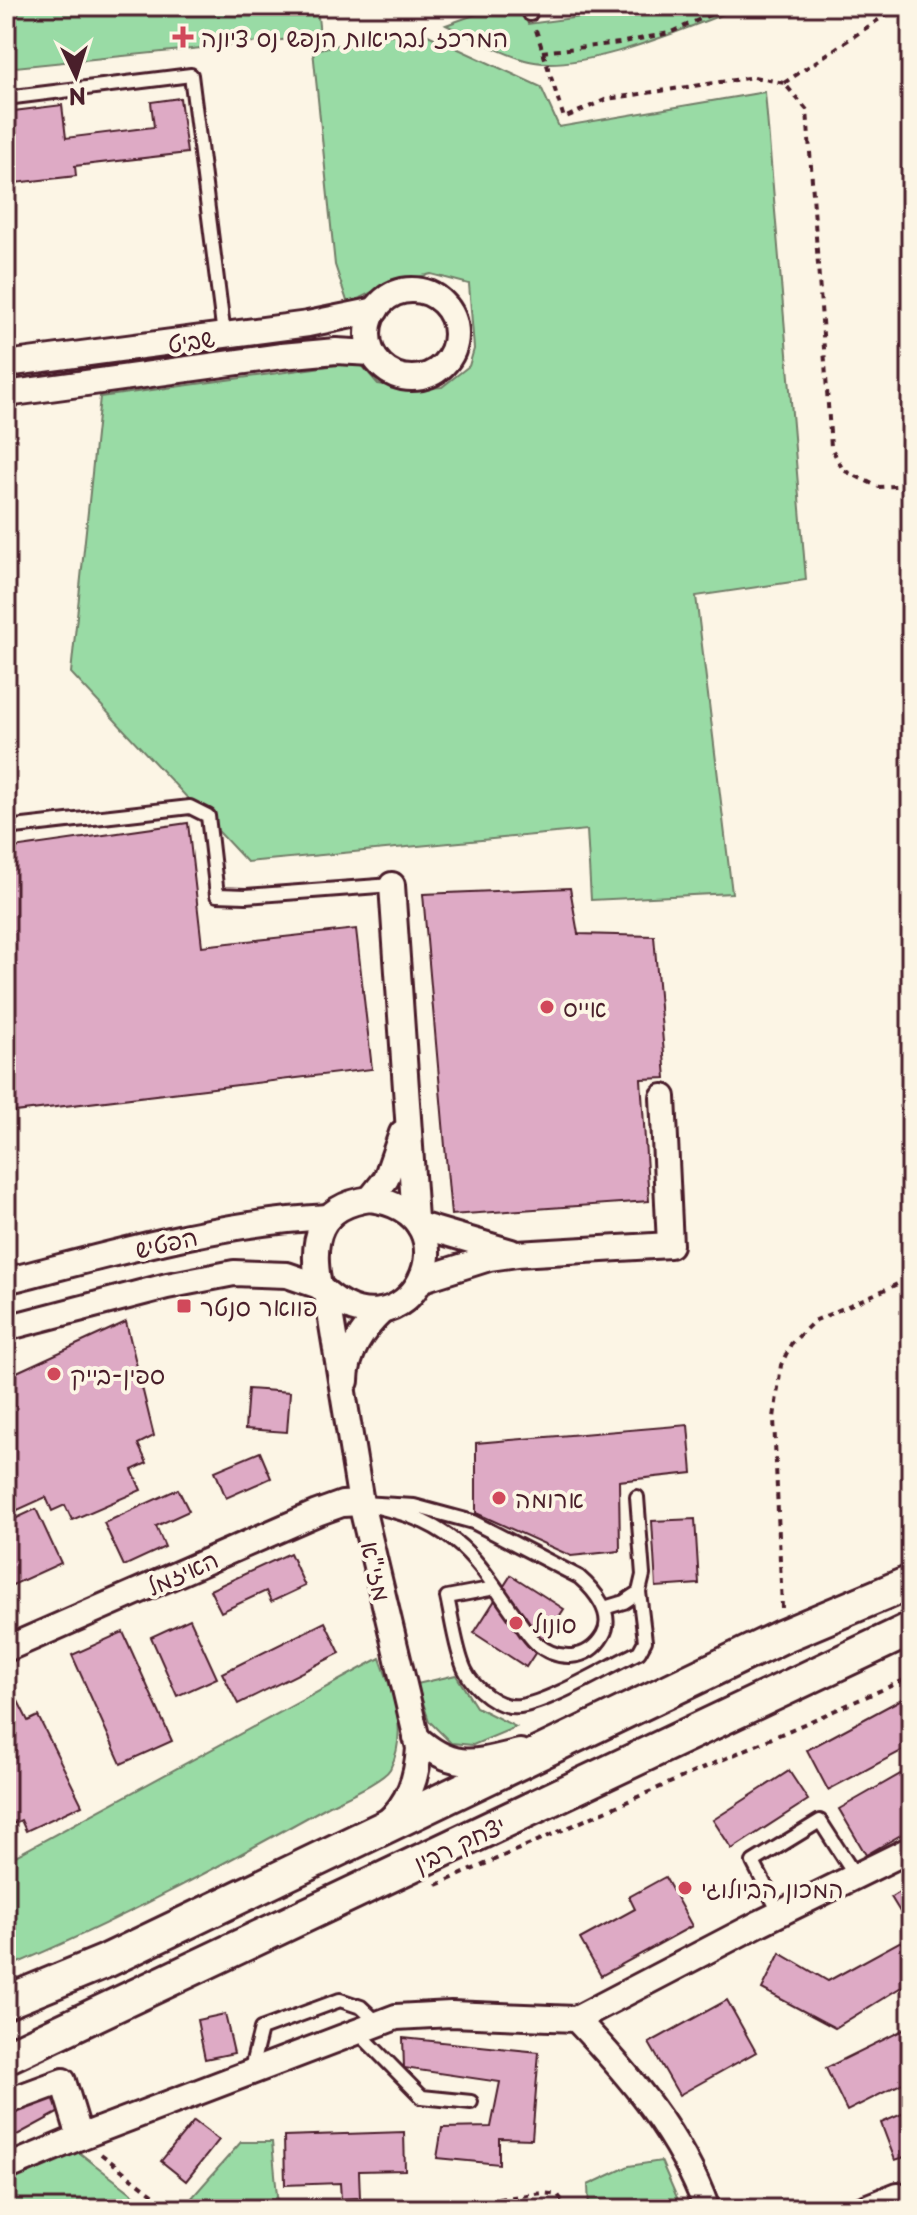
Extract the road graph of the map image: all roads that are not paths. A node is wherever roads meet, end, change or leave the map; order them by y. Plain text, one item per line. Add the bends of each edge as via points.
1 (6, 98) edge
2 (376, 310) junction
3 (224, 335) junction
4 (372, 353) junction
5 (6, 364) edge
6 (6, 394) edge
7 (6, 828) edge
8 (392, 885) joint
9 (663, 1097) dead end
10 (406, 1119) junction
11 (370, 1199) junction
12 (329, 1217) junction
13 (417, 1222) junction
14 (517, 1254) junction
15 (423, 1279) junction
16 (6, 1281) edge
17 (323, 1290) junction
18 (382, 1311) junction
19 (6, 1328) edge
20 (346, 1403) junction
21 (637, 1497) dead end
22 (361, 1503) junction
23 (911, 1582) edge
24 (495, 1588) junction
25 (639, 1592) junction
26 (604, 1608) junction
27 (911, 1629) edge
28 (6, 1649) edge
29 (416, 1737) junction
30 (561, 1742) junction
31 (378, 1829) junction
32 (911, 1849) edge
33 (856, 1877) junction
34 (780, 1914) junction
35 (6, 2002) edge
36 (576, 2019) junction
37 (369, 2028) junction
38 (6, 2057) edge
39 (250, 2073) junction
40 (6, 2102) edge
41 (471, 2102) dead end
42 (80, 2137) junction
43 (6, 2168) edge
44 (898, 2195) dead end
45 (707, 2209) edge
46 (863, 2209) edge

1 - 3 lane via 191,75
2 - 3 street, שביט
2 - 4 street via 368,337
2 - 4 street via 392,295 426,292 451,314 456,331 454,348 432,374 397,376
3 - 5 street, שביט
4 - 6 street, שביט via 282,356
7 - 8 lane via 190,807 208,816 217,895
8 - 10 street
9 - 14 street via 670,1245
10 - 11 street via 386,1179
10 - 13 street
11 - 12 street via 339,1208
11 - 13 street via 402,1208
12 - 16 street, הפטיש via 187,1236
12 - 17 street via 314,1248
13 - 14 street
13 - 15 street via 427,1242
14 - 15 street
15 - 18 street via 399,1305
17 - 18 street via 352,1309
17 - 19 street, הפטיש via 287,1275 234,1273
17 - 20 street, מזי"א
18 - 20 street, מזי"א via 352,1353
20 - 22 street, מזי"א
21 - 25 lane via 643,1575
22 - 24 lane via 409,1514 436,1527 459,1544
22 - 26 lane via 414,1506 473,1522 579,1577
22 - 28 street, האיזמל via 317,1513
22 - 29 street, מזי"א
23 - 30 main road, יצחק רבין via 783,1636
24 - 25 lane via 447,1597 464,1669 478,1688 501,1704 518,1706 639,1652 645,1641
24 - 26 lane via 534,1642 566,1657 580,1656 598,1644 607,1628
25 - 26 lane
27 - 38 main road, יצחק רבין
29 - 30 street via 459,1763
29 - 31 street, מזי"א via 418,1763 411,1788
30 - 31 main road, יצחק רבין
31 - 35 main road, יצחק רבין via 106,1961
32 - 33 street
33 - 34 street
33 - 34 lane via 820,1821 753,1862
34 - 36 street
36 - 37 street via 451,2014 396,2017
36 - 45 street via 658,2112
37 - 39 street
37 - 39 lane via 361,2007 340,2000 261,2029
37 - 41 lane via 422,2097
39 - 42 street
40 - 42 street via 63,2081
42 - 43 street
44 - 46 street

